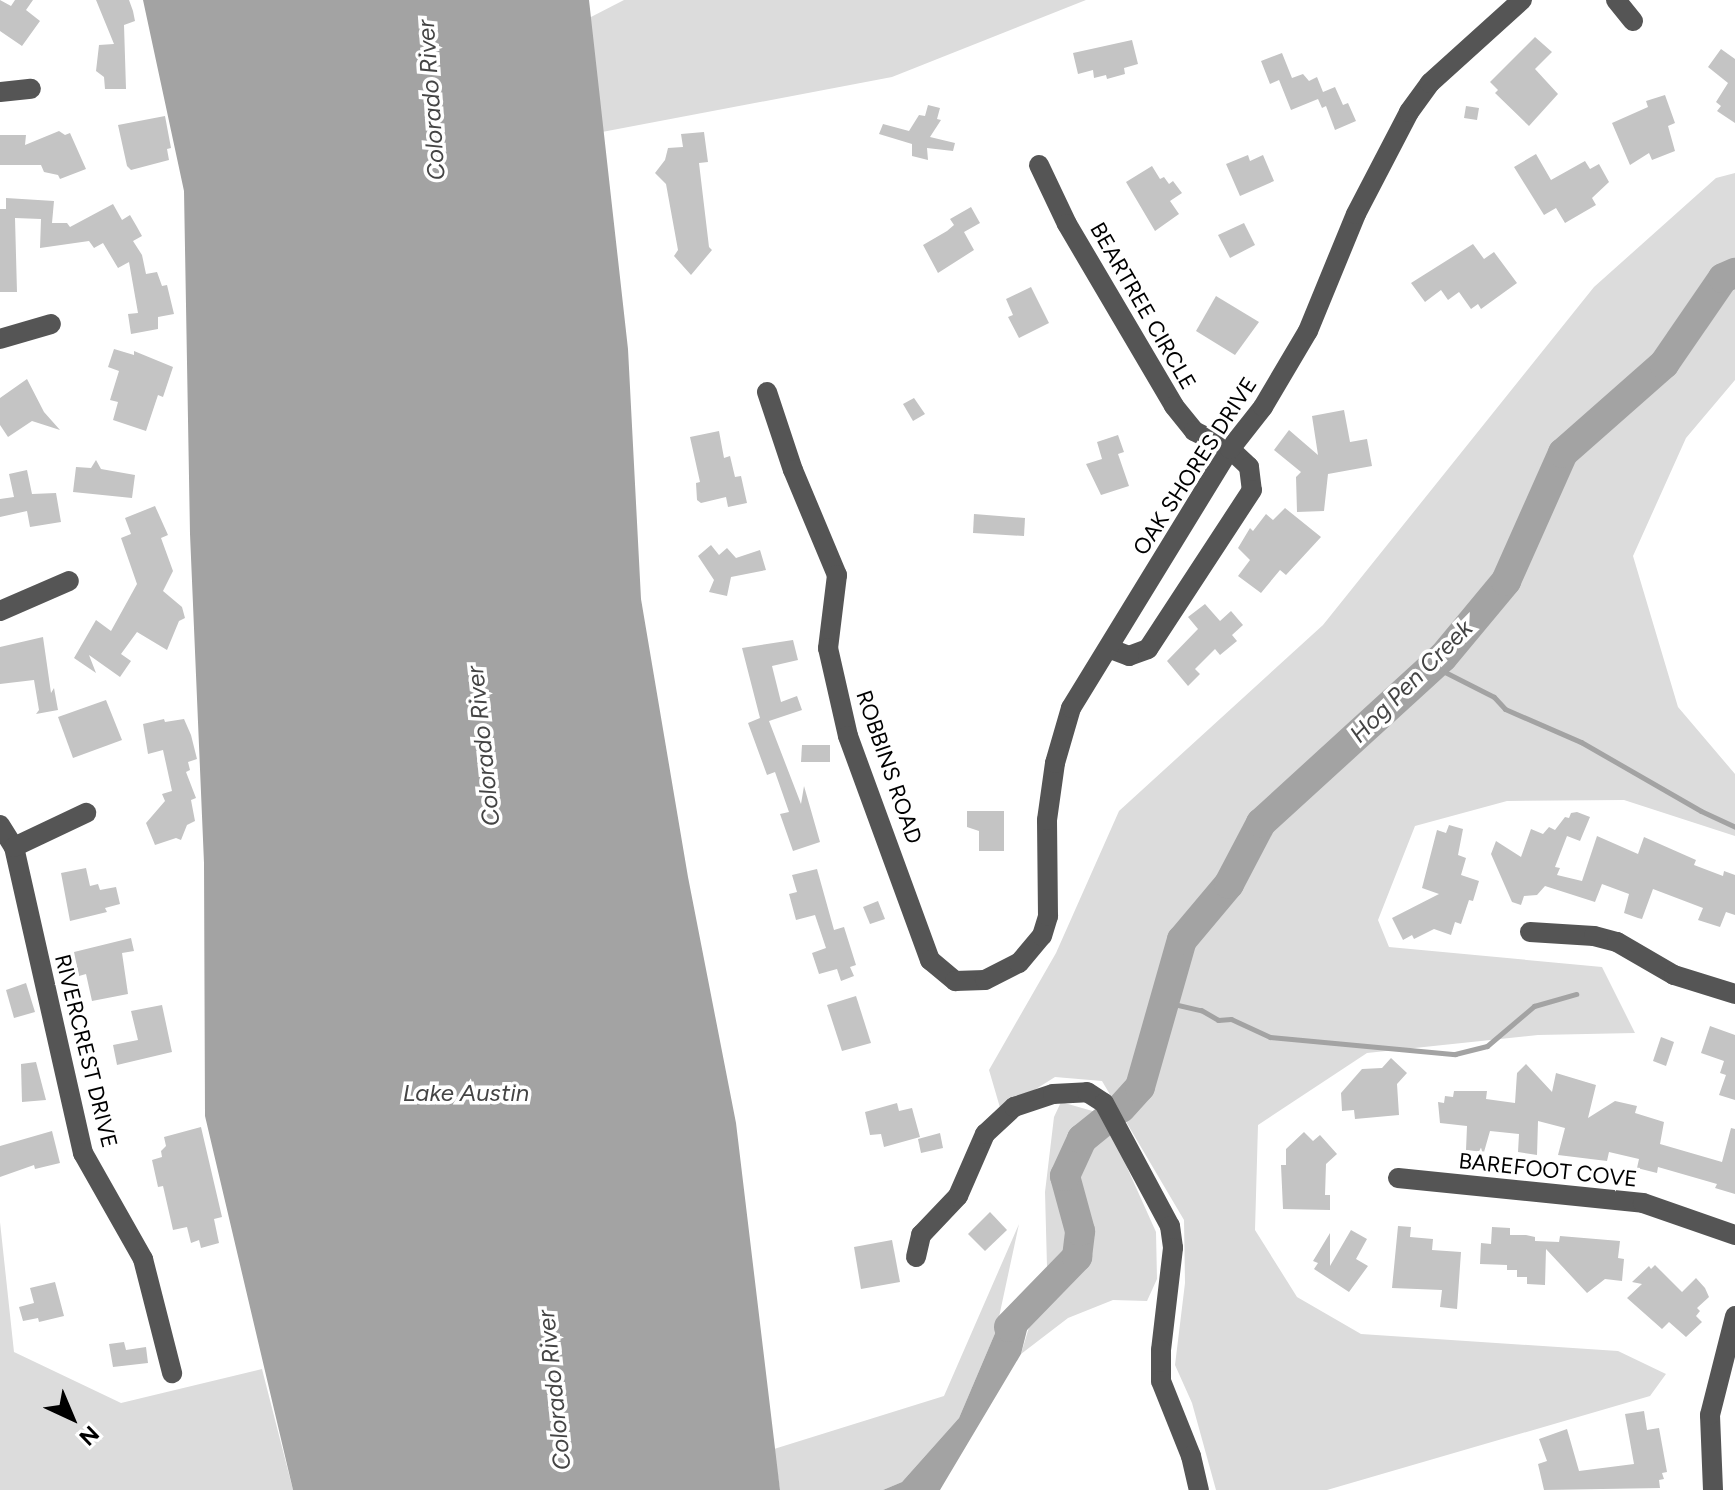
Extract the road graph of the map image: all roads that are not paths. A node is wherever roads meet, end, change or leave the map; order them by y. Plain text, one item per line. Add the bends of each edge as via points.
1 (1522, 0) edge
2 (1616, 0) edge
3 (1633, 21) dead end
4 (31, 89) dead end
5 (0, 92) edge
6 (1039, 165) dead end
7 (51, 324) dead end
8 (0, 339) edge
9 (767, 392) dead end
10 (1230, 449) junction
11 (69, 581) dead end
12 (0, 611) edge
13 (1108, 648) junction
14 (86, 813) dead end
15 (0, 825) edge
16 (14, 847) junction
17 (1530, 932) dead end
18 (985, 980) joint
19 (1735, 994) edge
20 (1398, 1178) dead end
21 (1735, 1235) edge
22 (916, 1257) dead end
23 (1735, 1316) edge
24 (172, 1373) dead end
25 (1199, 1490) edge
26 (1713, 1490) edge

1 - 10 street, OAK SHORES DRIVE via 1430,83 1409,112 1356,214 1308,331 1263,407
2 - 3 street
4 - 5 street
6 - 10 street, BEARTREE CIRCLE via 1067,224 1174,406 1194,431
7 - 8 street
9 - 18 street, ROBBINS ROAD via 837,575 828,648 848,736 930,960 955,981
10 - 13 street, OAK SHORES DRIVE
10 - 13 street via 1249,467 1252,490 1148,649 1129,656
11 - 12 street
13 - 18 street, OAK SHORES DRIVE via 1071,708 1055,763 1047,820 1048,916 1042,936 1019,963
14 - 16 street
15 - 16 street, RIVERCREST DRIVE
16 - 24 street, RIVERCREST DRIVE via 83,1153 143,1259
17 - 19 street via 1617,942 1674,975
20 - 21 street, BAREFOOT COVE via 1643,1203
22 - 25 street via 921,1235 958,1196 985,1134 1014,1107 1053,1094 1087,1092 1104,1103 1170,1226 1173,1248 1161,1381
23 - 26 street via 1710,1415

